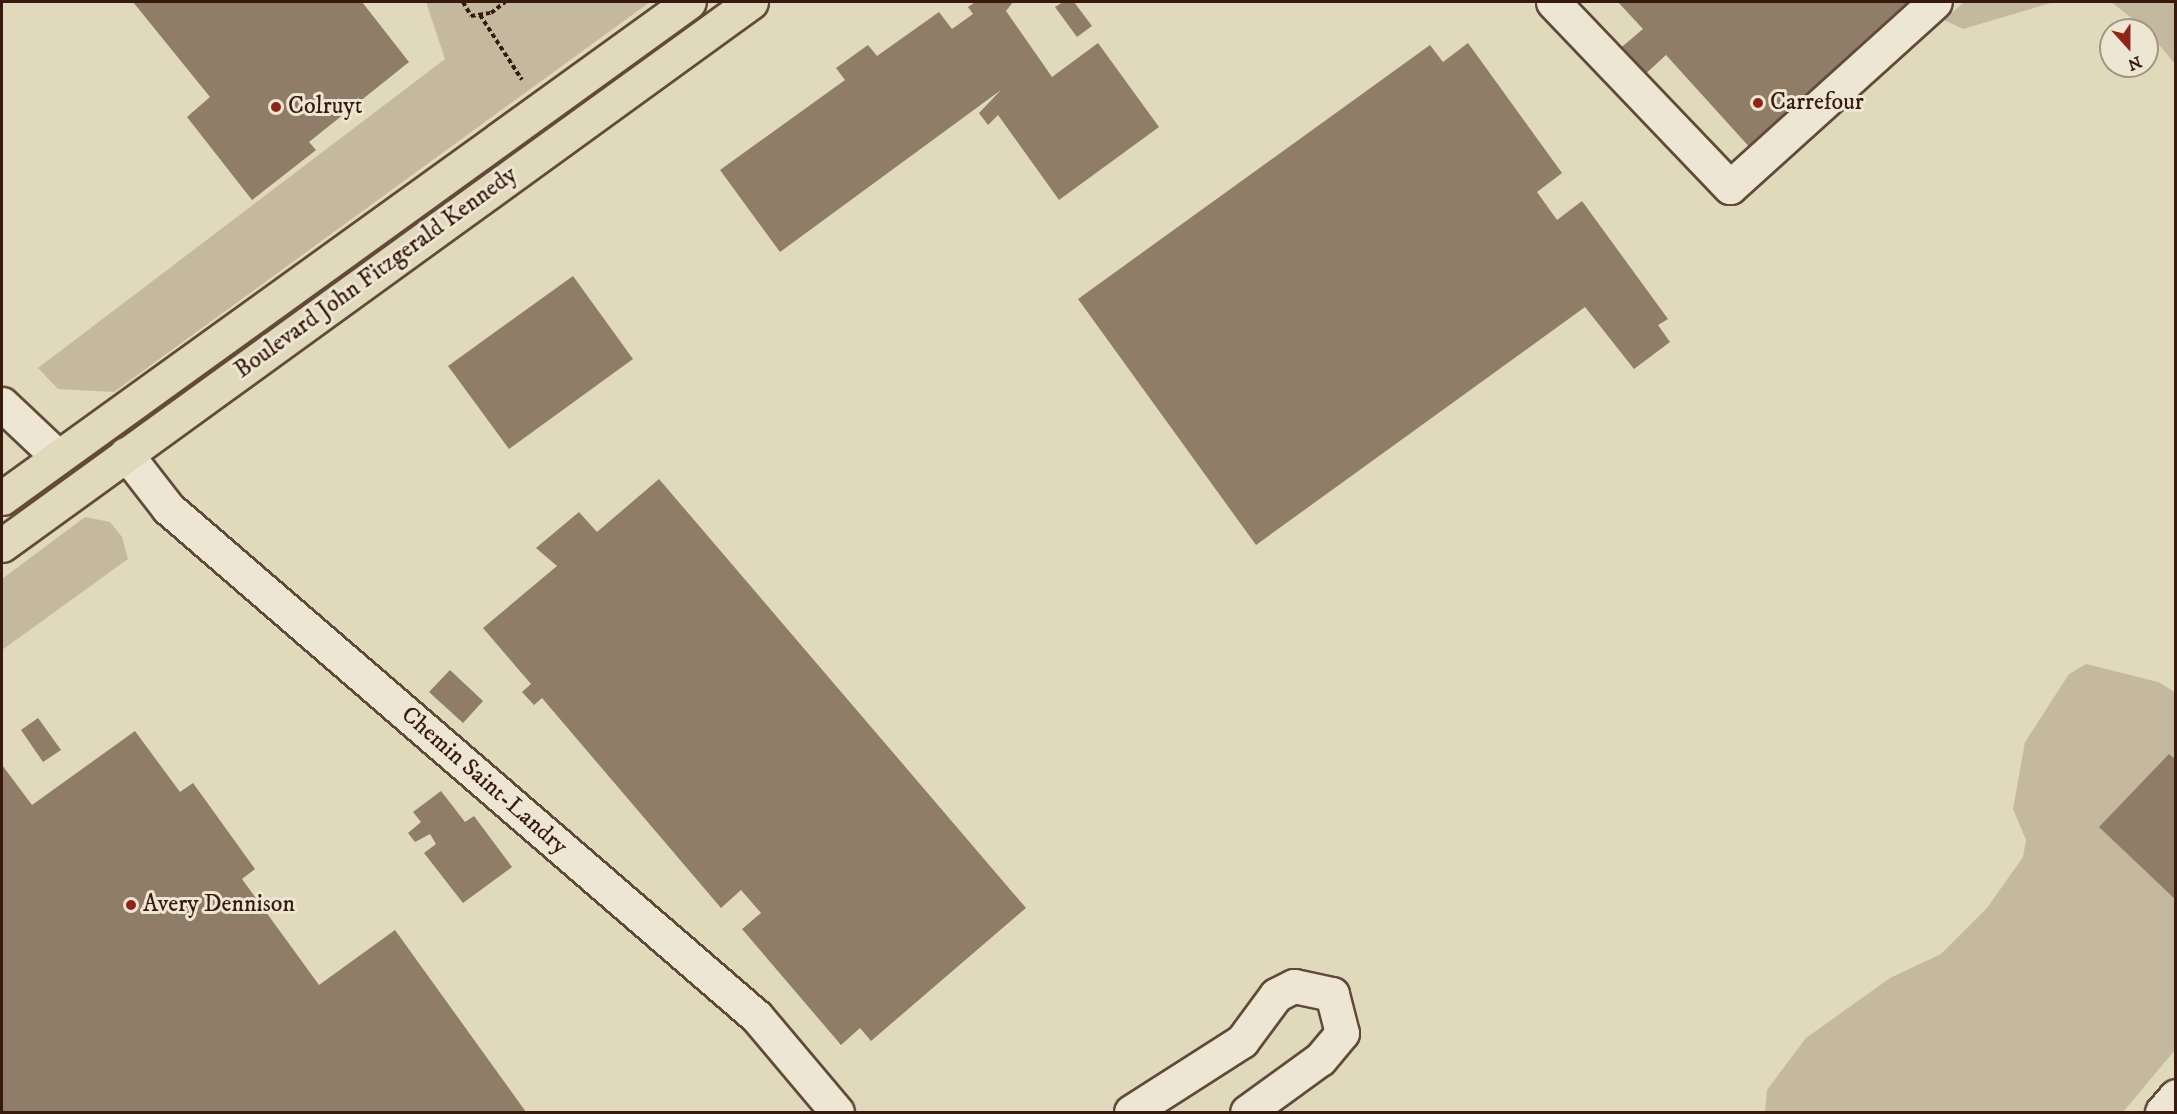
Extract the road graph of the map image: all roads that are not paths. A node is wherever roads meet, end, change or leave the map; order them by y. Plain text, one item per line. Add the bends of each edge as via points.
1 (688, 2) edge
2 (751, 2) edge
3 (1553, 2) edge
4 (1935, 2) edge
5 (2, 404) edge
6 (126, 454) junction
7 (58, 457) junction
8 (2, 498) edge
9 (2, 545) edge
10 (2175, 1096) edge
11 (837, 1113) edge
12 (1131, 1113) edge
13 (1247, 1113) edge
14 (2163, 1113) edge

1 - 7 main road, Boulevard John Fitzgerald Kennedy
2 - 6 main road, Boulevard John Fitzgerald Kennedy
3 - 4 street via 1730,187
5 - 7 street
6 - 9 main road, Boulevard John Fitzgerald Kennedy
6 - 11 street, Chemin Saint-Landry via 168,508 757,1017
7 - 8 main road, Boulevard John Fitzgerald Kennedy
10 - 14 street
12 - 13 street via 1242,1041 1276,995 1294,986 1332,994 1342,1033 1320,1059

